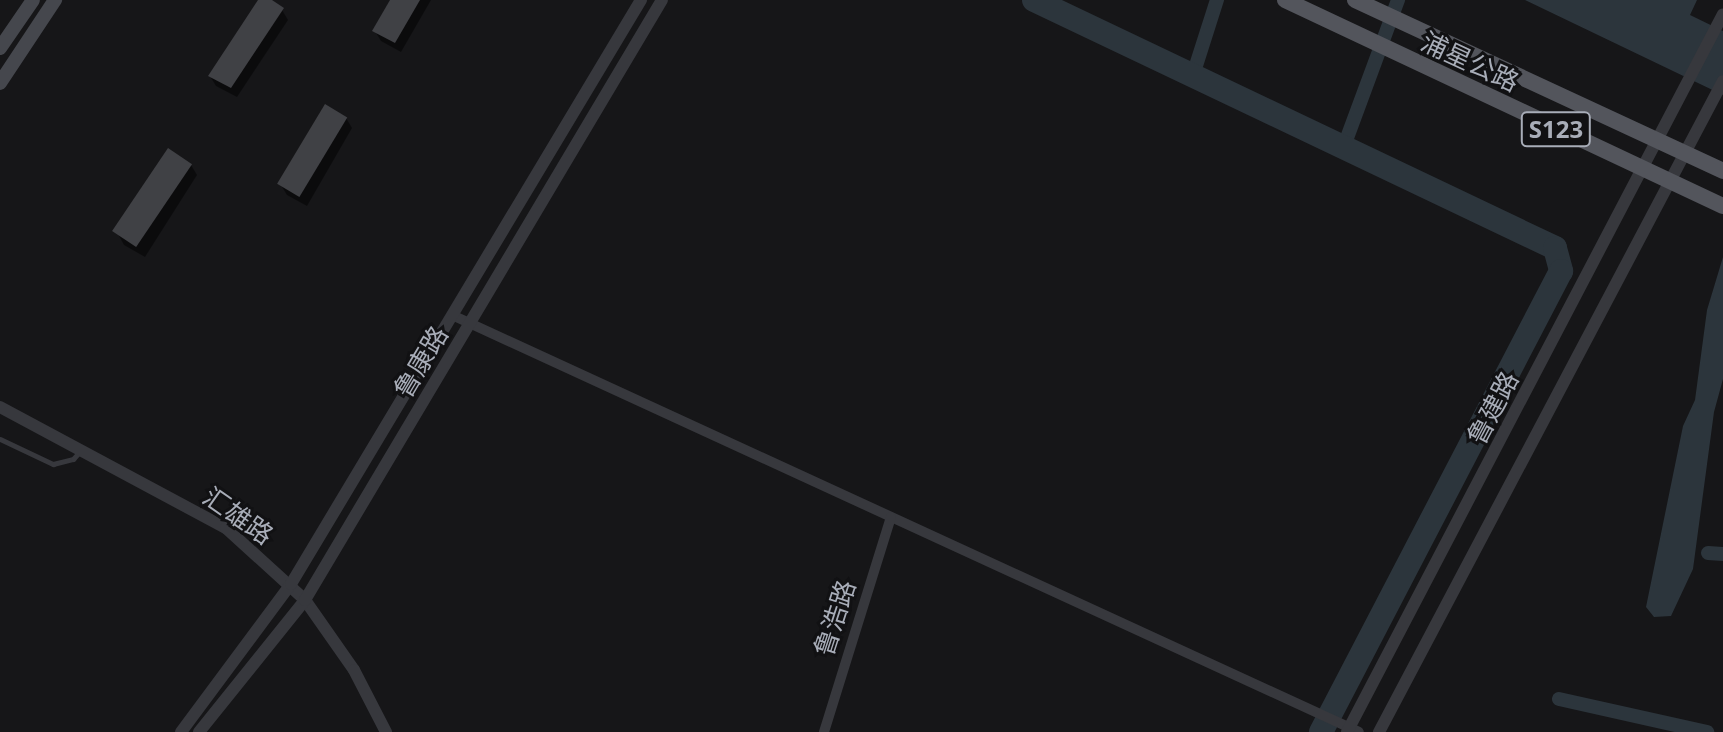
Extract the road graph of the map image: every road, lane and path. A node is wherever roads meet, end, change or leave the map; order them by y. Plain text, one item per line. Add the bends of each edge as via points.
1 (33, 0) edge
2 (55, 0) edge
3 (641, 0) edge
4 (662, 0) edge
5 (1285, 0) edge
6 (1355, 0) edge
7 (1723, 14) edge
8 (0, 48) edge
9 (1723, 81) edge
10 (0, 83) edge
11 (1656, 140) junction
12 (1684, 153) junction
13 (1642, 169) junction
14 (1723, 171) edge
15 (1669, 181) junction
16 (1723, 206) edge
17 (452, 315) junction
18 (469, 324) junction
19 (0, 407) edge
20 (0, 439) edge
21 (82, 450) junction
22 (891, 517) junction
23 (291, 584) junction
24 (305, 600) junction
25 (1351, 730) edge
26 (181, 732) edge
27 (199, 732) edge
28 (386, 732) edge
29 (824, 732) edge
30 (1379, 732) edge

1 - 8 main road
2 - 10 main road
3 - 17 street, 鲁康路
4 - 18 street, 鲁康路
5 - 13 main road, 浦星公路 / S123
6 - 11 main road, 浦星公路 / S123
7 - 11 street, 鲁建路
9 - 12 street, 鲁建路
11 - 12 main road, 浦星公路 / S123
11 - 13 street, 鲁建路
12 - 14 main road, 浦星公路 / S123
12 - 15 street, 鲁建路
13 - 15 main road, 浦星公路 / S123
13 - 25 street, 鲁建路
15 - 16 main road, 浦星公路 / S123
15 - 30 street, 鲁建路
17 - 18 street
17 - 23 street, 鲁康路
18 - 22 street
18 - 24 street, 鲁康路
19 - 21 street, 汇雄路
20 - 21 lane via 53,464 73,459
21 - 23 street, 汇雄路 via 226,528
22 - 25 street
22 - 29 street, 鲁浩路
23 - 24 street, 汇雄路
23 - 26 street, 鲁康路
24 - 27 street, 鲁康路
24 - 28 street, 汇雄路 via 354,670

